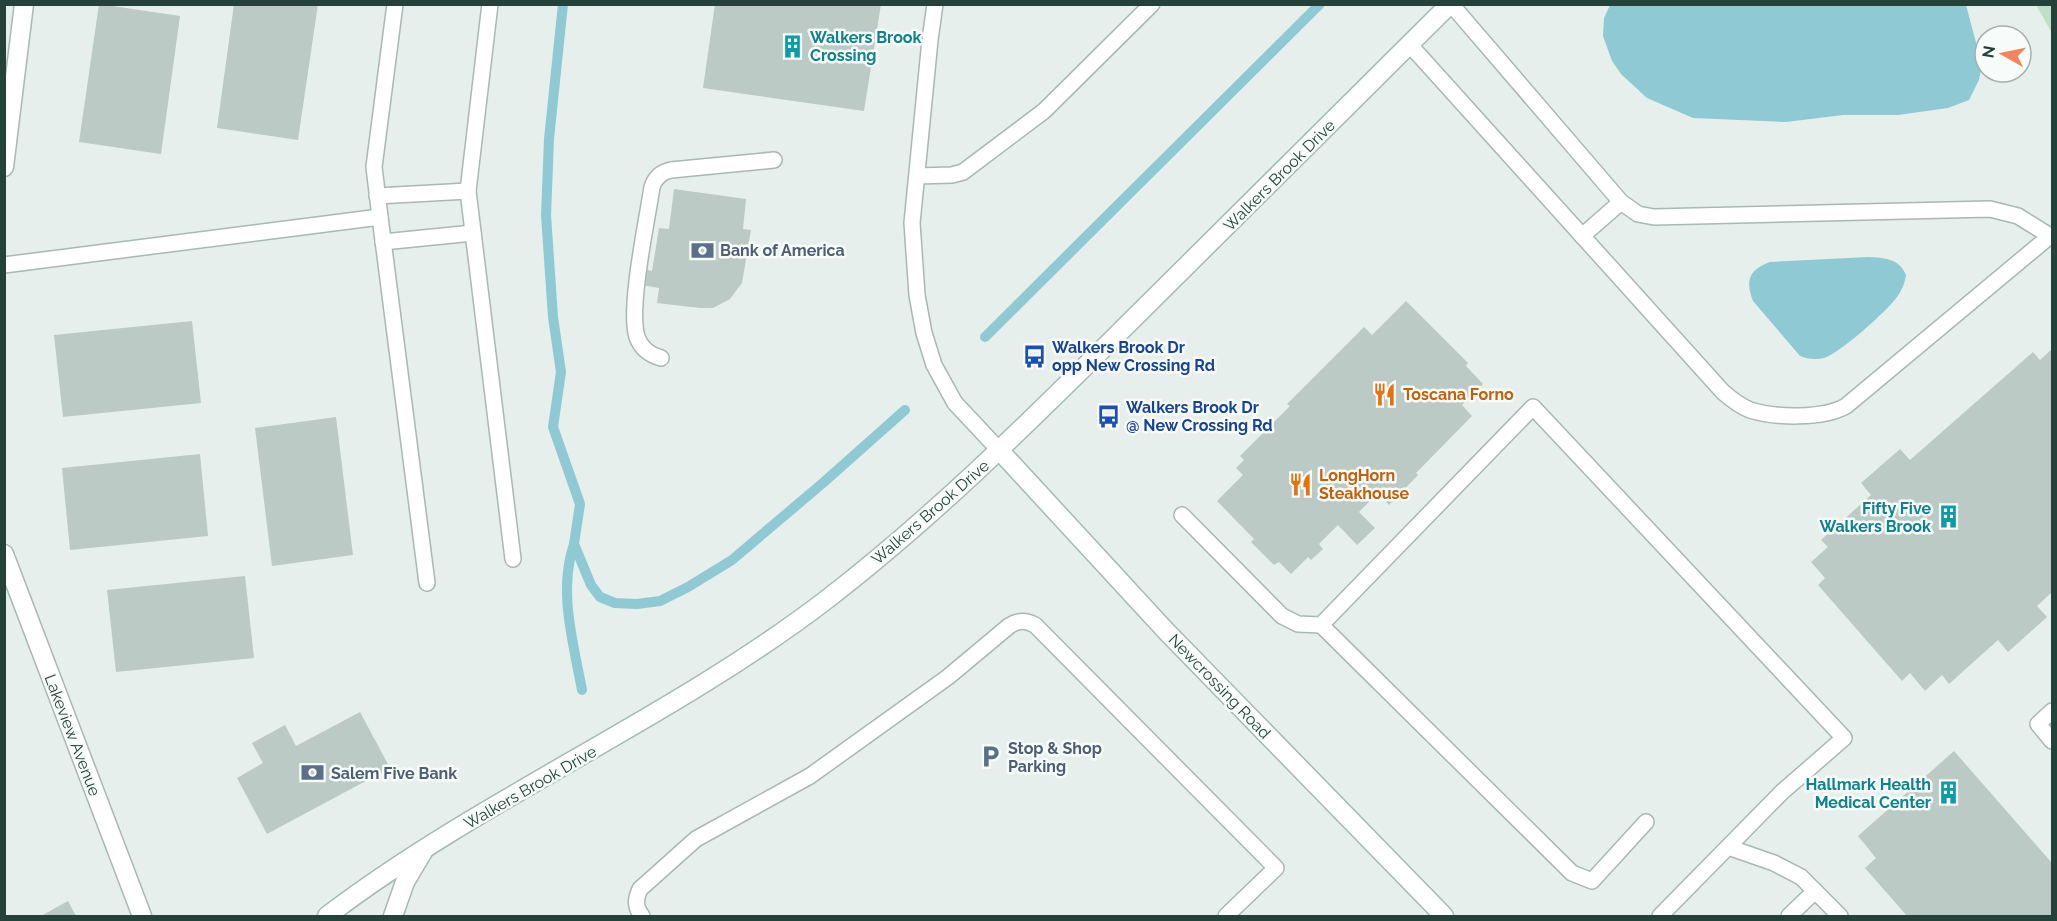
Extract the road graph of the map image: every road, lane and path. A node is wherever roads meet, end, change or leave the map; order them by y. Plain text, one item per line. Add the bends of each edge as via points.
1 (24, 4) edge
2 (395, 4) edge
3 (490, 4) edge
4 (935, 4) edge
5 (1152, 4) edge
6 (1450, 4) edge
7 (1410, 45) junction
8 (7, 137) edge
9 (774, 160) dead end
10 (4, 167) edge
11 (917, 176) junction
12 (468, 191) junction
13 (377, 196) junction
14 (1621, 202) junction
15 (380, 217) junction
16 (473, 233) junction
17 (1582, 236) junction
18 (2051, 237) edge
19 (383, 242) junction
20 (4, 265) edge
21 (661, 358) dead end
22 (1000, 451) junction
23 (1182, 515) dead end
24 (4, 554) edge
25 (513, 559) dead end
26 (427, 582) dead end
27 (1321, 625) junction
28 (2052, 711) edge
29 (2052, 741) edge
30 (1646, 822) dead end
31 (1728, 847) junction
32 (424, 850) junction
33 (1815, 891) junction
34 (142, 916) edge
35 (327, 916) edge
36 (393, 916) edge
37 (642, 916) edge
38 (1226, 916) edge
39 (1444, 916) edge
40 (1660, 916) edge
41 (1789, 916) edge
42 (1840, 916) edge

1 - 8 street
2 - 13 lane via 374,167
3 - 12 lane
4 - 11 lane
5 - 11 lane via 1044,111 963,172 952,176
6 - 7 street, Walkers Brook Drive
6 - 14 lane
7 - 17 lane
7 - 22 street, Walkers Brook Drive
8 - 10 street
9 - 21 lane via 671,170 656,179 634,320 640,344
11 - 22 lane via 912,223 924,333 934,365 955,403
12 - 13 lane
12 - 16 lane
13 - 15 lane
14 - 17 lane
14 - 18 lane via 1638,214 1654,217 1990,209 2018,216
15 - 19 lane
15 - 20 lane
16 - 19 lane
16 - 25 lane
17 - 18 lane via 1735,402 1757,411 1815,416 1832,413 1853,401
19 - 26 lane
22 - 32 street, Walkers Brook Drive via 886,553 766,645
22 - 39 street, Newcrossing Road via 1166,631
23 - 27 lane via 1282,616 1298,624
24 - 34 street, Lakeview Avenue
27 - 30 lane via 1572,873 1592,881
27 - 31 lane via 1533,407 1844,738 1782,792
28 - 29 lane via 2038,724
31 - 33 lane via 1774,863 1801,877
31 - 40 lane
32 - 35 street, Walkers Brook Drive
32 - 36 street via 405,882
33 - 41 lane
33 - 42 lane
37 - 38 lane via 636,906 640,889 696,839 810,776 1020,621 1035,625 1276,868

